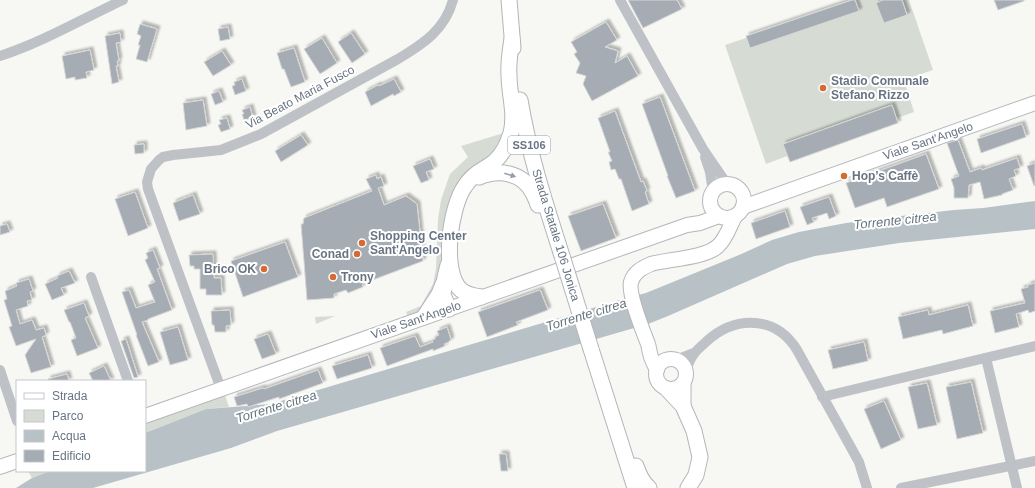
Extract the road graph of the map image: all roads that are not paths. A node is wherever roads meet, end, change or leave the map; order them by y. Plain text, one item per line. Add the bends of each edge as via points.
1 (123, 0) edge
2 (453, 0) edge
3 (509, 0) edge
4 (620, 0) edge
5 (512, 39) junction
6 (0, 56) edge
7 (1035, 103) edge
8 (703, 149) junction
9 (473, 178) junction
10 (727, 184) junction
11 (740, 191) junction
12 (775, 194) junction
13 (712, 197) junction
14 (739, 211) junction
15 (720, 216) junction
16 (687, 225) junction
17 (722, 241) junction
18 (561, 254) junction
19 (91, 277) dead end
20 (450, 277) junction
21 (481, 298) junction
22 (450, 308) junction
23 (424, 318) junction
24 (645, 338) junction
25 (1035, 346) edge
26 (986, 358) junction
27 (679, 368) junction
28 (0, 370) edge
29 (657, 370) junction
30 (128, 380) edge
31 (220, 389) junction
32 (667, 389) junction
33 (606, 394) junction
34 (822, 397) junction
35 (683, 406) junction
36 (146, 416) edge
37 (16, 418) edge
38 (16, 461) edge
39 (1035, 461) edge
40 (1012, 466) junction
41 (0, 467) edge
42 (635, 488) edge
43 (649, 488) edge
44 (688, 488) edge
45 (868, 488) edge
46 (901, 488) edge
47 (1017, 488) edge

1 - 6 street via 48,37
2 - 31 street, Via Beato Maria Fusco via 444,22 434,34 398,59 261,134 221,150 168,155 151,169 147,182 148,189
3 - 5 main road, Strada Statale 106 Jonica / SS106
4 - 8 street
5 - 9 main road via 509,75 513,114 511,133 501,154
5 - 18 main road, Strada Statale 106 Jonica / SS106 via 517,87 526,132
7 - 12 main road, Viale Sant'Angelo
8 - 10 street
8 - 13 street via 710,172
9 -> 18 main road via 500,172 525,182 534,193 551,238
9 - 20 main road via 459,196 455,209 450,238
10 - 11 main road
10 - 13 main road via 717,188
11 - 12 main road, Viale Sant'Angelo
11 - 14 main road via 744,201
12 - 14 main road, Viale Sant'Angelo
13 - 15 main road via 712,208
13 - 16 main road, Viale Sant'Angelo via 708,208
14 - 15 main road via 730,218
14 - 17 main road
15 - 16 main road, Viale Sant'Angelo
15 - 17 main road
16 - 21 main road, Viale Sant'Angelo
17 - 24 main road via 709,252 643,267 633,276 632,293
18 - 33 main road, Strada Statale 106 Jonica / SS106, bridge
19 - 30 street
20 - 21 main road via 464,292
20 - 22 main road via 443,295
20 - 23 main road
21 - 22 main road, Viale Sant'Angelo
22 - 23 main road, Viale Sant'Angelo
23 - 31 main road, Viale Sant'Angelo
24 - 27 main road via 658,353
24 - 29 main road
25 - 26 street
26 - 34 street
26 - 40 street
27 - 29 main road via 662,363
27 - 32 main road via 676,389
27 - 34 street via 722,330 750,323 767,325 792,342
27 - 35 main road
28 - 37 street
29 - 32 main road via 659,383
31 - 36 main road, Viale Sant'Angelo
32 - 35 main road
33 - 42 main road, Strada Statale 106 Jonica / SS106
33 - 43 main road via 616,406 639,476
34 - 45 street via 859,462
35 - 44 main road via 694,431 700,457 696,475
38 - 41 main road
39 - 40 street
40 - 46 street
40 - 47 street

